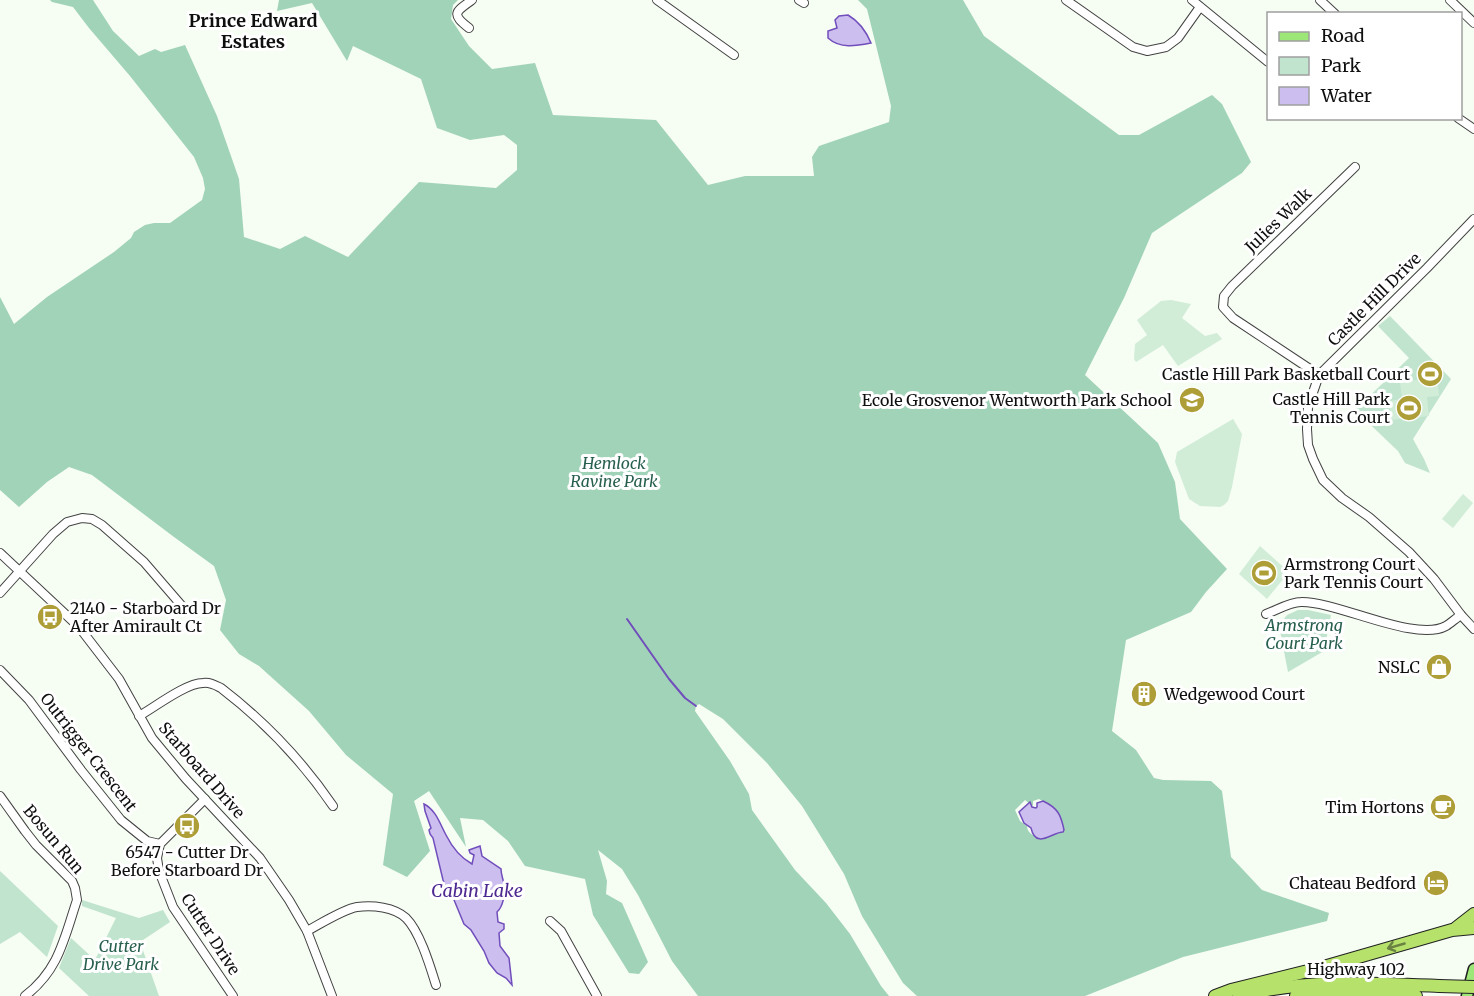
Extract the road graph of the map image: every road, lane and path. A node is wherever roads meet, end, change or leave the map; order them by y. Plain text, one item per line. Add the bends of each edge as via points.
1 (472, 0) edge
2 (657, 0) edge
3 (1066, 0) edge
4 (1192, 0) edge
5 (1320, 0) edge
6 (1450, 0) edge
7 (1200, 7) junction
8 (1333, 12) edge
9 (1474, 23) edge
10 (469, 28) dead end
11 (734, 55) dead end
12 (1267, 60) edge
13 (1461, 120) edge
14 (1474, 129) edge
15 (1355, 167) dead end
16 (1474, 219) edge
17 (1319, 375) junction
18 (0, 553) edge
19 (20, 570) junction
20 (0, 593) edge
21 (182, 606) dead end
22 (1266, 614) dead end
23 (1461, 615) junction
24 (1474, 629) edge
25 (0, 670) edge
26 (139, 716) junction
27 (0, 796) edge
28 (205, 799) junction
29 (333, 806) dead end
30 (160, 844) junction
31 (1474, 914) edge
32 (550, 921) dead end
33 (1474, 928) edge
34 (1452, 930) junction
35 (307, 931) junction
36 (1474, 969) edge
37 (436, 985) dead end
38 (1474, 987) edge
39 (24, 996) edge
40 (233, 996) edge
41 (332, 996) edge
42 (597, 996) edge
43 (1215, 996) edge
44 (1239, 996) edge
45 (1296, 996) edge
46 (1416, 996) edge
47 (1467, 996) edge

1 - 10 street via 457,13
2 - 11 street
3 - 7 street via 1133,47 1147,51 1166,47 1178,38
4 - 7 street
5 - 8 street
6 - 9 street
7 - 12 street
13 - 14 street
15 - 17 street, Julies Walk via 1224,296 1223,307 1233,318
16 - 17 street, Castle Hill Drive
17 - 23 street, Castle Hill Drive via 1308,407 1306,429 1312,459 1323,480 1409,552
18 - 19 street, Starboard Drive
19 - 20 street
19 - 21 street via 68,522 92,519 144,562
19 - 26 street, Starboard Drive via 79,627 119,678
22 - 23 street via 1304,602 1429,630 1445,627
23 - 24 street, Castle Hill Drive
25 - 30 street, Outrigger Crescent via 29,700 121,820 147,841
26 - 28 street, Starboard Drive via 152,738
26 - 29 street via 197,684 204,682 221,688 270,731
27 - 39 street, Bosun Run via 36,845 72,881 77,895 52,968
28 - 30 street
28 - 35 street, Starboard Drive via 260,858
30 - 40 street, Cutter Drive via 159,871 173,907
31 - 34 highway
32 - 42 street via 561,931
33 - 34 highway
34 -> 43 highway
35 - 37 street via 357,907 395,910 414,930
35 - 41 street, Starboard Drive
36 - 47 main road
38 - 44 highway, Highway 102, bridge via 1307,985
45 - 46 highway, Highway 102

